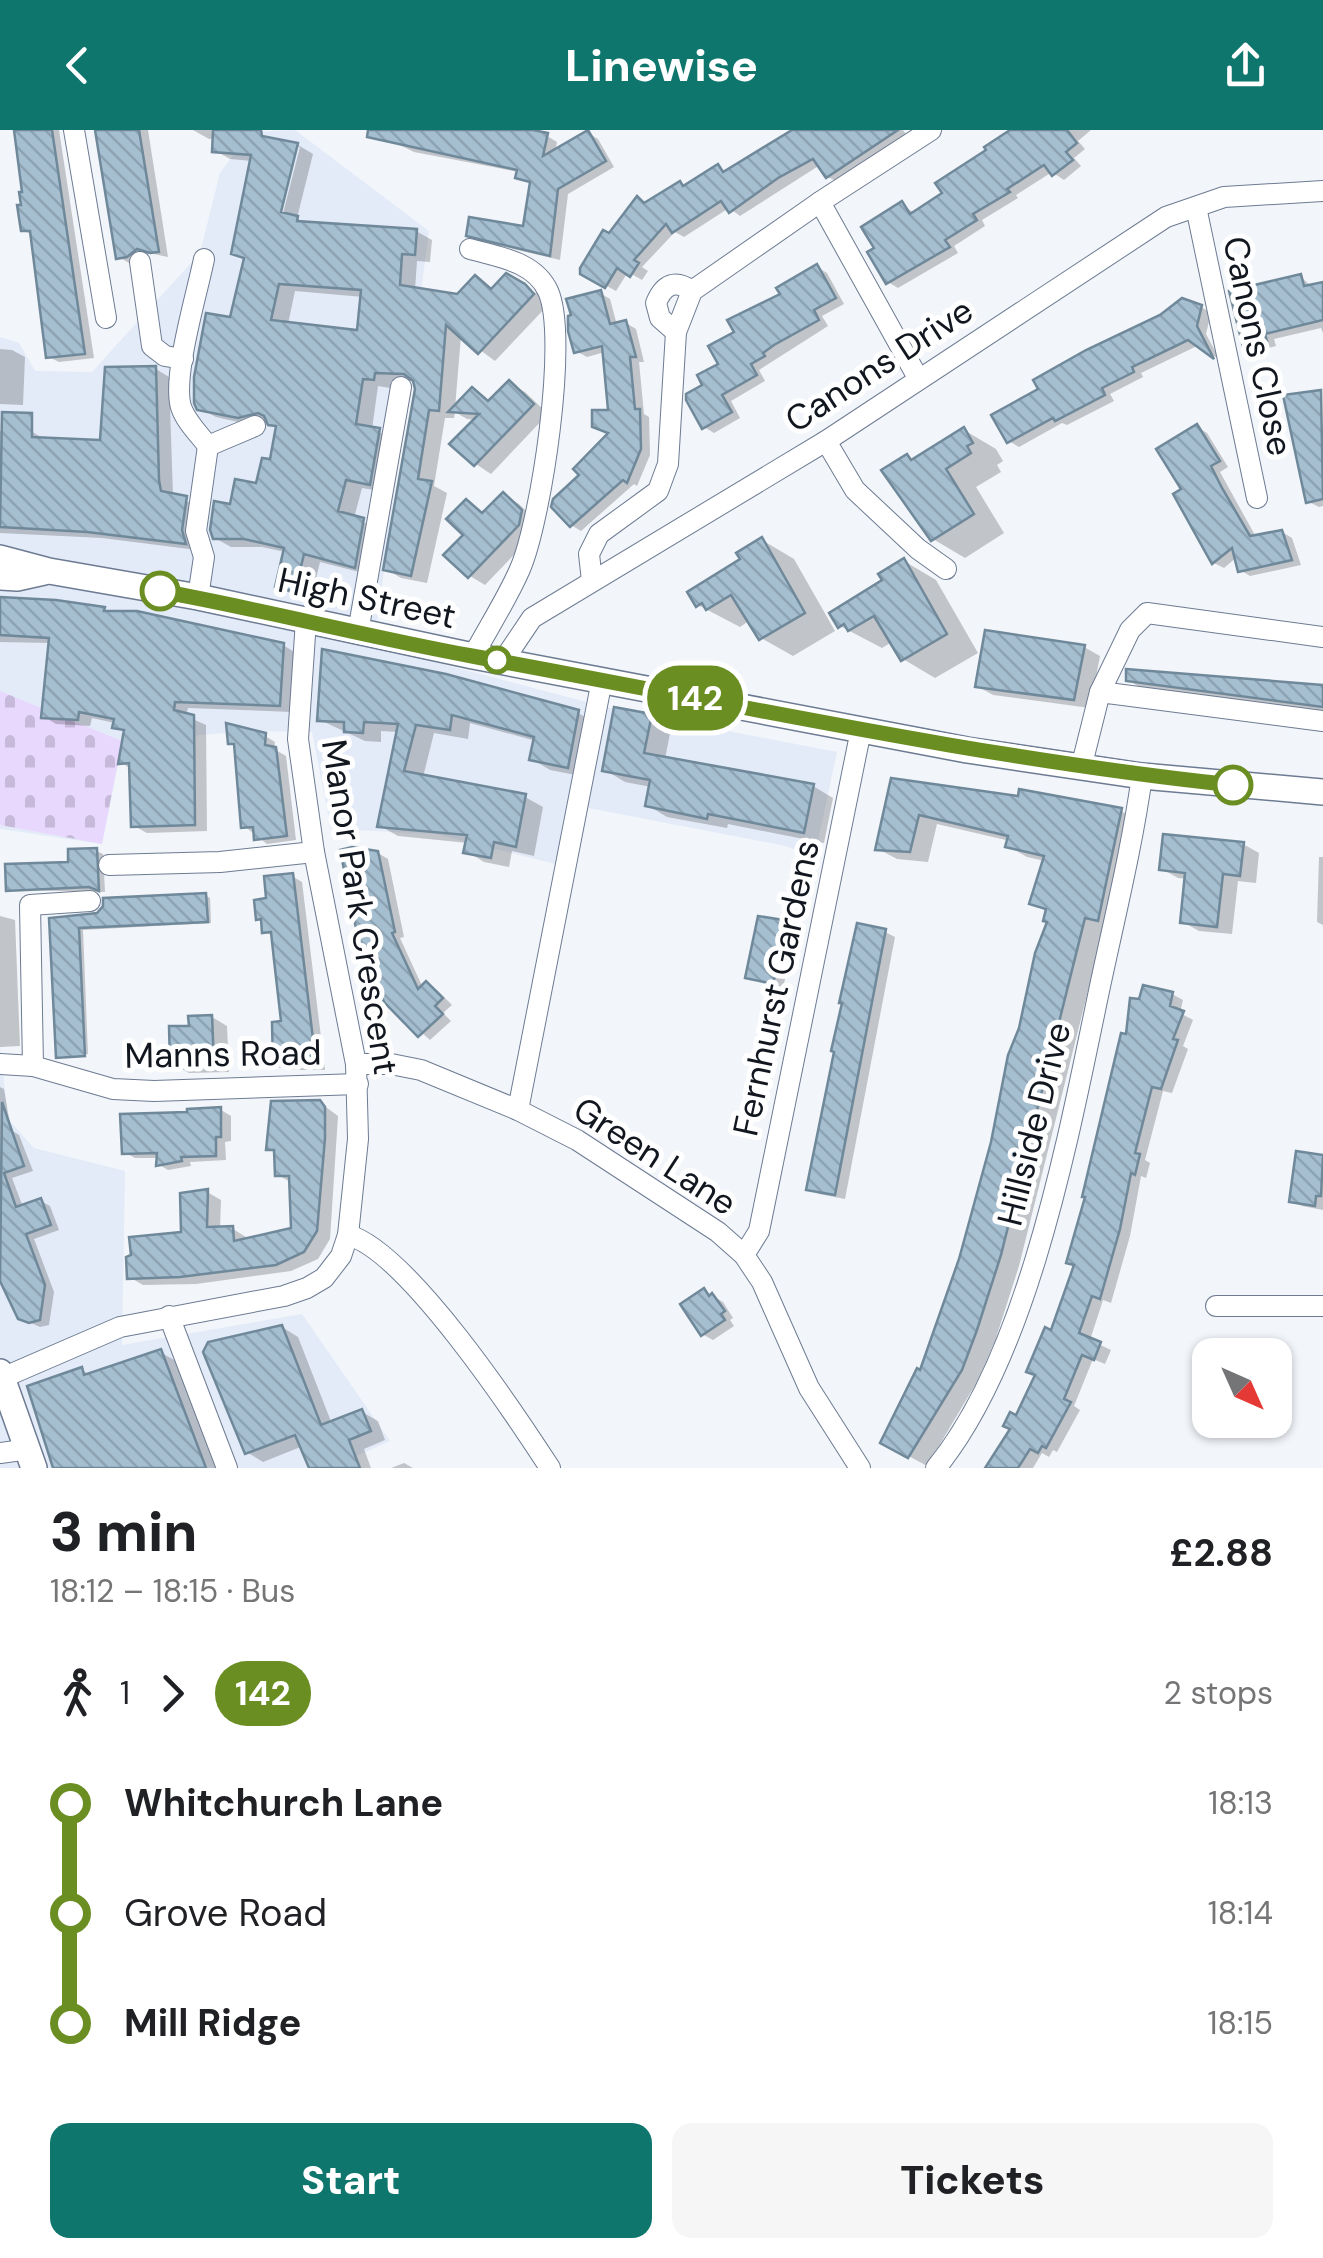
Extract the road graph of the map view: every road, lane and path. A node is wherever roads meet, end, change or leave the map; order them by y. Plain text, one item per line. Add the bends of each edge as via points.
1 (74, 130) edge
2 (932, 130) edge
3 (1323, 191) edge
4 (820, 202) junction
5 (1196, 207) junction
6 (470, 249) dead end
7 (204, 259) dead end
8 (140, 262) dead end
9 (692, 291) junction
10 (106, 318) dead end
11 (676, 332) junction
12 (183, 359) junction
13 (918, 378) junction
14 (401, 387) dead end
15 (255, 426) dead end
16 (826, 440) junction
17 (208, 446) junction
18 (1257, 498) dead end
19 (0, 558) edge
20 (946, 569) dead end
21 (49, 571) junction
22 (0, 577) edge
23 (592, 581) junction
24 (198, 598) junction
25 (306, 620) junction
26 (358, 632) junction
27 (1323, 637) edge
28 (473, 656) junction
29 (502, 660) junction
30 (602, 680) junction
31 (1100, 692) junction
32 (1323, 721) edge
33 (860, 730) junction
34 (1081, 768) junction
35 (1142, 776) junction
36 (1323, 792) edge
37 (314, 852) junction
38 (109, 865) dead end
39 (90, 901) dead end
40 (0, 1064) edge
41 (33, 1066) junction
42 (357, 1074) junction
43 (518, 1110) junction
44 (348, 1235) junction
45 (744, 1255) junction
46 (1216, 1306) dead end
47 (1323, 1306) edge
48 (169, 1316) junction
49 (1, 1375) edge
50 (0, 1453) edge
51 (32, 1459) edge
52 (227, 1468) edge
53 (550, 1468) edge
54 (860, 1468) edge
55 (936, 1468) edge

1 - 10 street
2 - 4 street
3 - 5 street, Canons Drive via 1224,196
4 - 9 street
4 - 13 street
5 - 13 street, Canons Drive via 1166,217
5 - 18 street, Canons Close
6 - 28 street via 524,264 548,290 557,346 542,483 521,567
7 - 12 street
8 - 12 street via 152,346
9 - 11 street
9 - 11 street via 674,283 656,302 660,318
11 - 23 street via 668,464 658,491 600,534 588,554
12 - 17 street via 184,416
13 - 16 street, Canons Drive
14 - 26 street
15 - 17 street
16 - 20 street via 855,490
16 - 23 street, Canons Drive
17 - 24 street via 196,531 204,557
19 - 21 main road, High Street
21 - 22 main road, High Street
21 - 24 main road, High Street
23 - 29 street, Canons Drive via 532,618
24 - 25 main road, High Street
25 - 26 main road, High Street
25 - 37 street, Manor Park Crescent via 298,739
26 - 28 main road, High Street
27 - 31 street via 1146,612
28 - 29 main road, High Street
29 - 30 main road, High Street
30 - 33 main road, High Street
30 - 43 street
31 - 32 street
31 - 34 street
33 - 34 main road, High Street
33 - 45 street, Fernhurst Gardens via 759,1231
34 - 35 main road, High Street
35 - 36 main road, High Street
35 - 55 street, Hillside Drive via 1081,1076 1039,1243 980,1399
37 - 38 street
37 - 42 street, Manor Park Crescent
39 - 41 street via 30,904
40 - 41 street, Manns Road
41 - 42 street, Manns Road via 113,1089 154,1091
42 - 43 street, Green Lane via 391,1064 422,1070
42 - 44 street, Manor Park Crescent
43 - 45 street, Green Lane via 632,1174
44 - 48 street, Manor Park Crescent via 324,1278 307,1288
44 - 53 street via 371,1245 434,1309
45 - 54 street, Green Lane via 809,1388
46 - 47 street
48 - 49 street, Manor Park Crescent via 120,1327
48 - 52 street
49 - 51 main road
50 - 51 street

